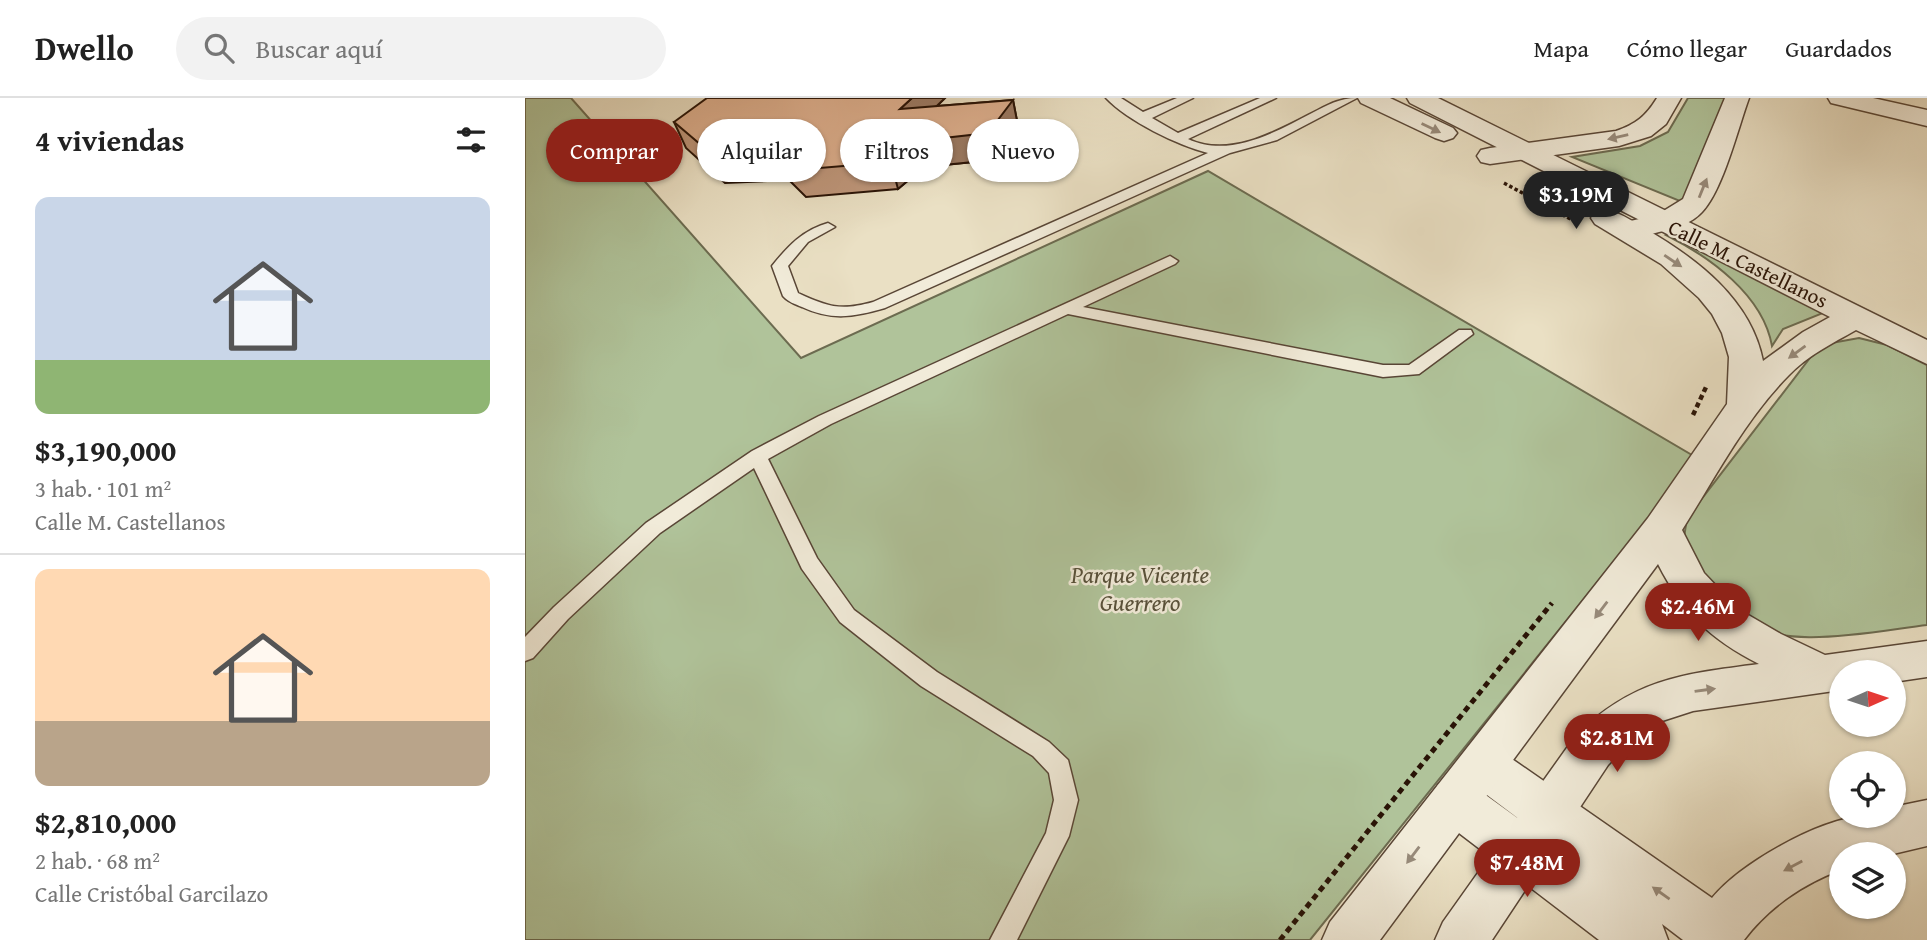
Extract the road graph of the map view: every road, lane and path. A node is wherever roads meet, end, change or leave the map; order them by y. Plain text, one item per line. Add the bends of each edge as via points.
1 (1114, 98) edge
2 (1187, 98) edge
3 (1270, 98) edge
4 (1370, 98) edge
5 (1419, 98) edge
6 (1669, 98) edge
7 (1737, 98) edge
8 (1840, 98) edge
9 (1340, 100) edge
10 (1143, 117) junction
11 (1927, 118) edge
12 (1178, 138) junction
13 (1226, 150) junction
14 (1523, 151) junction
15 (1491, 166) junction
16 (1664, 223) junction
17 (828, 227) dead end
18 (1585, 227) dead end
19 (1627, 230) junction
20 (1170, 261) dead end
21 (1066, 309) junction
22 (1856, 317) junction
23 (1465, 334) dead end
24 (1927, 353) edge
25 (1708, 382) dead end
26 (1744, 405) junction
27 (1689, 425) dead end
28 (758, 456) junction
29 (1662, 529) junction
30 (1557, 597) dead end
31 (525, 652) edge
32 (1927, 659) edge
33 (1820, 673) junction
34 (1469, 783) junction
35 (1549, 810) junction
36 (1927, 823) edge
37 (1522, 851) junction
38 (1715, 936) edge
39 (1003, 940) edge
40 (1280, 940) edge
41 (1348, 940) edge
42 (1461, 940) edge
43 (1642, 940) edge

1 - 10 lane
2 - 10 lane
3 - 12 lane
4 -> 15 street, Calle M. Castellanos
5 - 14 street, Calle M. Castellanos
6 -> 14 street via 1657,119 1642,131
16 -> 7 street via 1692,209
8 - 11 street
9 - 13 lane via 1250,146
10 - 12 lane
12 - 13 lane via 1207,150
13 - 17 lane via 879,305 848,314 827,313 791,296 780,266 803,239
14 - 15 street
14 - 16 street, Calle M. Castellanos
15 - 18 path
15 - 19 street, Calle M. Castellanos
16 - 19 street
16 - 22 street, Calle M. Castellanos
19 -> 26 street, Calle M. Castellanos via 1699,279 1721,300 1747,360
20 - 21 lane
21 - 23 lane via 1383,370 1413,370
21 - 28 lane via 825,420
22 - 24 street, Calle M. Castellanos
22 -> 26 street via 1778,366
25 - 27 path
26 - 29 street
28 - 31 lane via 653,528
28 - 39 lane via 809,563 847,616 929,680 1041,750 1060,768 1066,800 1057,836
29 - 33 street via 1691,590 1716,617 1742,635
29 -> 34 street
30 - 40 path
32 - 33 street
35 -> 33 street via 1592,750 1616,726 1645,707 1693,692
34 - 35 street
34 - 37 street
34 -> 41 street
35 - 37 street
38 -> 35 street
36 -> 38 street via 1823,850 1789,868 1767,880
37 - 42 street
37 - 43 street

